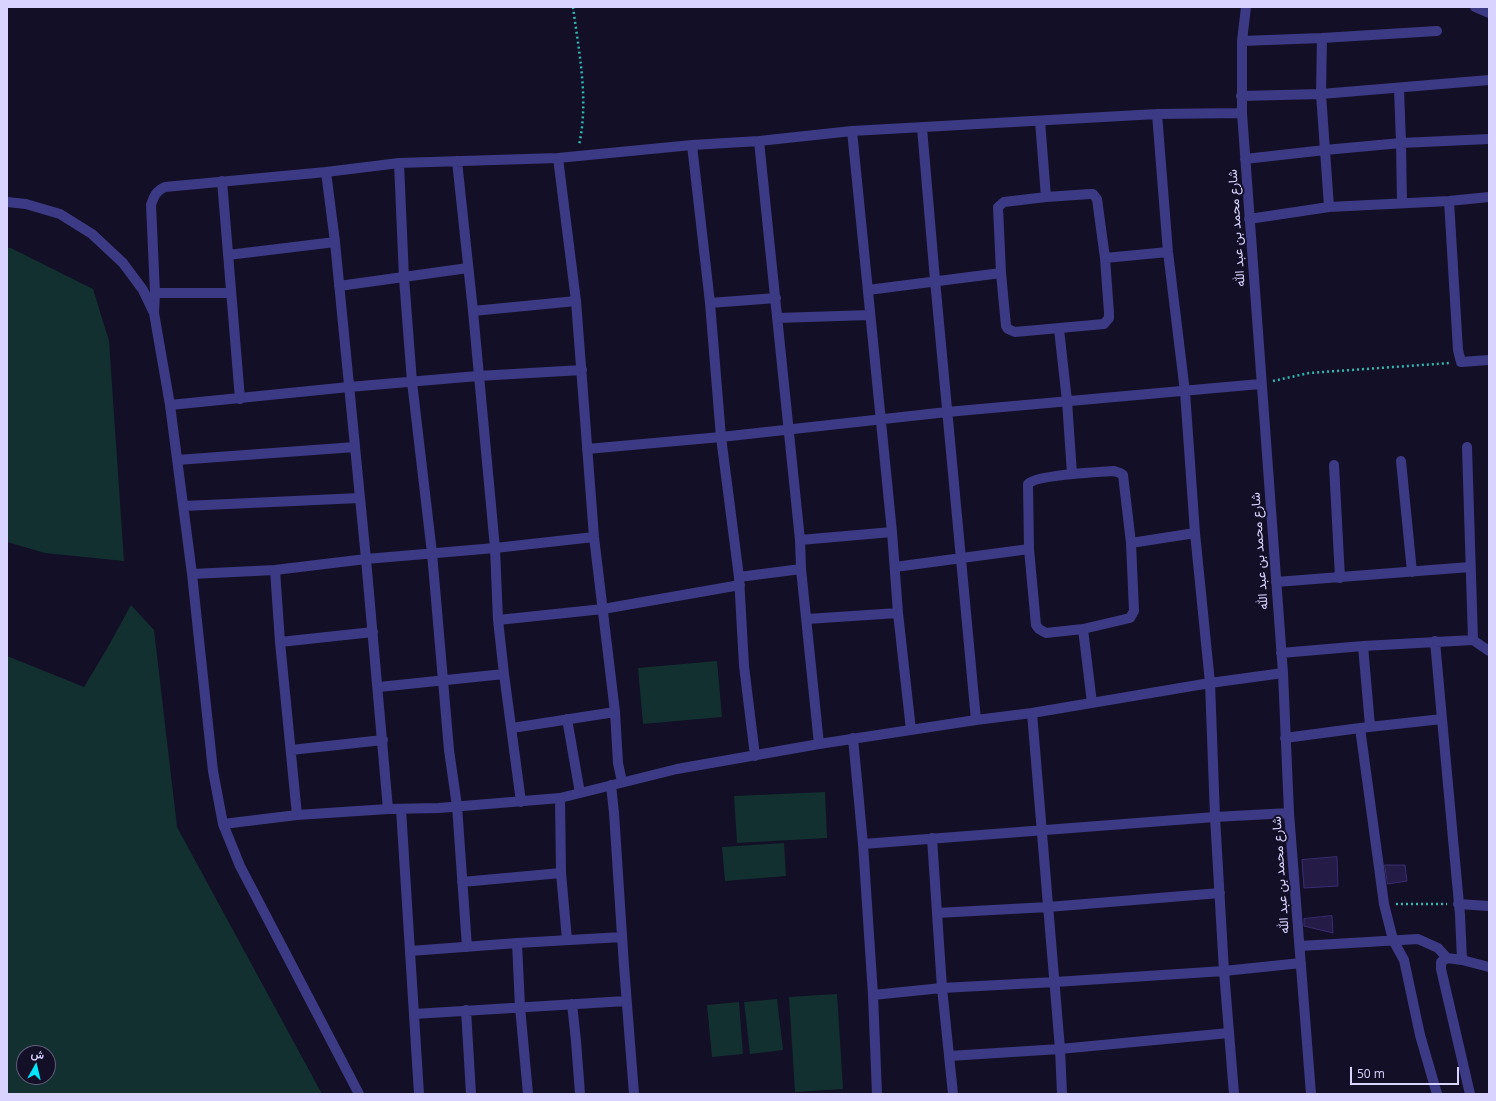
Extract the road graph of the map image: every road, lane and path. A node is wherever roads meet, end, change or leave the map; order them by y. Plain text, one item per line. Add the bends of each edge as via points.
1 (573, 7) edge
2 (1246, 7) edge
3 (1475, 7) edge
4 (1489, 13) edge
5 (1437, 31) dead end
6 (1322, 38) junction
7 (1242, 41) junction
8 (1489, 80) edge
9 (1399, 88) junction
10 (1321, 94) junction
11 (1242, 96) junction
12 (1242, 113) junction
13 (1157, 114) junction
14 (1040, 122) junction
15 (922, 128) junction
16 (852, 132) junction
17 (1489, 139) edge
18 (759, 141) junction
19 (1401, 143) junction
20 (692, 145) junction
21 (1325, 150) junction
22 (576, 156) junction
23 (558, 158) junction
24 (1246, 159) junction
25 (457, 161) junction
26 (399, 163) junction
27 (326, 172) junction
28 (222, 181) junction
29 (1046, 196) junction
30 (1489, 197) edge
31 (1448, 201) junction
32 (7, 202) edge
33 (1402, 203) junction
34 (1329, 207) junction
35 (1249, 219) junction
36 (335, 242) junction
37 (1168, 252) junction
38 (228, 255) junction
39 (1104, 258) junction
40 (468, 268) junction
41 (1001, 273) junction
42 (404, 278) junction
43 (935, 280) junction
44 (339, 286) junction
45 (868, 290) junction
46 (155, 293) junction
47 (231, 293) junction
48 (776, 298) junction
49 (576, 301) junction
50 (710, 304) junction
51 (473, 311) junction
52 (154, 313) junction
53 (870, 315) junction
54 (777, 318) junction
55 (1059, 329) junction
56 (1489, 360) edge
57 (1461, 362) junction
58 (582, 370) junction
59 (478, 376) junction
60 (412, 382) junction
61 (1260, 384) junction
62 (349, 387) junction
63 (1185, 392) junction
64 (240, 399) junction
65 (1067, 401) junction
66 (170, 405) junction
67 (947, 412) junction
68 (881, 420) junction
69 (789, 429) junction
70 (721, 437) junction
71 (1467, 447) dead end
72 (355, 448) junction
73 (587, 449) junction
74 (178, 460) junction
75 (1401, 461) dead end
76 (1334, 465) dead end
77 (1072, 474) junction
78 (360, 498) junction
79 (184, 506) junction
80 (892, 532) junction
81 (1195, 533) junction
82 (594, 537) junction
83 (800, 540) junction
84 (1131, 543) junction
85 (495, 548) junction
86 (1029, 549) junction
87 (432, 553) junction
88 (961, 558) junction
89 (366, 559) junction
90 (894, 567) junction
91 (1470, 567) junction
92 (801, 569) junction
93 (275, 570) junction
94 (1412, 572) junction
95 (192, 574) junction
96 (1340, 578) junction
97 (739, 581) junction
98 (1276, 582) junction
99 (604, 609) junction
100 (898, 613) junction
101 (807, 618) junction
102 (498, 620) junction
103 (1083, 629) junction
104 (373, 632) junction
105 (1473, 640) junction
106 (1435, 641) junction
107 (280, 642) junction
108 (1363, 646) junction
109 (1489, 651) edge
110 (1281, 653) junction
111 (1283, 673) junction
112 (504, 674) junction
113 (444, 680) junction
114 (1210, 683) junction
115 (379, 686) junction
116 (1092, 703) junction
117 (615, 712) junction
118 (1032, 713) junction
119 (567, 719) junction
120 (1442, 719) junction
121 (976, 720) junction
122 (1365, 727) junction
123 (512, 728) junction
124 (911, 730) junction
125 (852, 738) junction
126 (1285, 738) junction
127 (383, 740) junction
128 (819, 744) junction
129 (291, 750) junction
130 (755, 756) junction
131 (622, 782) junction
132 (611, 785) junction
133 (580, 792) junction
134 (560, 798) junction
135 (521, 802) junction
136 (457, 806) junction
137 (388, 809) junction
138 (401, 809) junction
139 (1289, 813) junction
140 (297, 815) junction
141 (1215, 817) junction
142 (224, 824) junction
143 (1041, 830) junction
144 (932, 838) junction
145 (863, 844) junction
146 (562, 873) junction
147 (462, 882) junction
148 (1220, 893) junction
149 (1384, 904) junction
150 (1458, 904) junction
151 (1489, 906) edge
152 (1048, 907) junction
153 (937, 913) junction
154 (622, 937) junction
155 (567, 940) junction
156 (1394, 940) junction
157 (517, 943) junction
158 (1300, 946) junction
159 (467, 947) junction
160 (410, 951) junction
161 (1447, 958) junction
162 (1462, 960) junction
163 (1301, 963) junction
164 (1489, 967) edge
165 (1224, 971) junction
166 (1055, 982) junction
167 (942, 988) junction
168 (873, 995) junction
169 (626, 1000) junction
170 (572, 1004) junction
171 (520, 1007) junction
172 (466, 1010) junction
173 (414, 1014) junction
174 (1229, 1033) junction
175 (1060, 1049) junction
176 (949, 1056) junction
177 (359, 1094) edge
178 (419, 1094) edge
179 (471, 1094) edge
180 (528, 1094) edge
181 (580, 1094) edge
182 (634, 1094) edge
183 (877, 1094) edge
184 (952, 1094) edge
185 (1062, 1094) edge
186 (1234, 1094) edge
187 (1311, 1094) edge
188 (1437, 1094) edge
189 (1470, 1094) edge

1 - 22 path via 583,90 582,122
2 - 7 street, شارع محمد بن عبد الله
3 - 4 street
5 - 6 street
6 - 7 street
6 - 10 street
7 - 11 street, شارع محمد بن عبد الله
8 - 9 street
9 - 10 street
9 - 19 street
10 - 11 street
10 - 21 street
11 - 12 street, شارع محمد بن عبد الله
12 - 13 street
12 - 24 street, شارع محمد بن عبد الله
13 - 14 street
13 - 37 street
14 - 15 street
14 - 29 street
15 - 16 street
15 - 43 street
16 - 18 street
16 - 45 street
17 - 19 street
18 - 20 street
18 - 48 street
19 - 21 street
19 - 33 street
20 - 22 street
20 - 50 street
21 - 24 street
21 - 34 street
22 - 23 street
23 - 25 street
23 - 49 street
24 - 35 street, شارع محمد بن عبد الله
25 - 26 street
25 - 40 street
26 - 27 street
26 - 42 street
27 - 28 street
27 - 36 street
28 - 38 street
28 - 46 street via 165,187 154,196 152,205
29 - 39 street via 1090,194 1096,197
29 - 41 street via 1004,202 998,207
30 - 31 street
31 - 33 street
31 - 57 street via 1458,350
32 - 52 street via 26,204 60,214 92,234 123,263 143,290
33 - 34 street
34 - 35 street
35 - 61 street, شارع محمد بن عبد الله
36 - 38 street
36 - 44 street
37 - 39 street
37 - 63 street
38 - 47 street
39 - 55 street via 1109,313 1107,321 1104,324
40 - 42 street
40 - 51 street
41 - 43 street
41 - 55 street via 1008,329 1014,332
42 - 44 street
42 - 60 street
43 - 45 street
43 - 67 street
44 - 62 street
45 - 53 street
46 - 47 street
46 - 52 street
47 - 64 street
48 - 50 street
48 - 54 street
49 - 51 street
49 - 58 street
50 - 70 street
51 - 59 street
52 - 66 street
53 - 54 street
53 - 68 street
54 - 69 street
55 - 65 street
56 - 57 street
57 - 61 path via 1309,373
58 - 59 street
58 - 73 street
59 - 60 street
59 - 85 street
60 - 62 street
60 - 87 street
61 - 63 street
61 - 98 street, شارع محمد بن عبد الله
62 - 64 street
62 - 72 street
63 - 65 street
63 - 81 street
64 - 66 street
65 - 67 street
65 - 77 street
66 - 74 street
67 - 68 street
67 - 88 street
68 - 69 street
68 - 80 street
69 - 70 street
69 - 83 street
70 - 73 street
70 - 97 street
71 - 91 street
72 - 74 street
72 - 78 street
73 - 82 street
74 - 79 street
75 - 94 street
76 - 96 street
77 - 84 street via 1114,471 1123,475
77 - 86 street via 1035,480 1028,484
78 - 79 street
78 - 89 street
79 - 95 street
80 - 83 street
80 - 90 street
81 - 84 street
81 - 114 street
82 - 85 street
82 - 99 street
83 - 92 street
84 - 103 street via 1135,606 1132,615 1130,618
85 - 87 street
85 - 102 street
86 - 88 street
86 - 103 street via 1036,625 1046,633
87 - 89 street
87 - 113 street
88 - 90 street
88 - 121 street
89 - 93 street
89 - 104 street
90 - 100 street
91 - 94 street
91 - 105 street
92 - 97 street
92 - 101 street
93 - 95 street
93 - 107 street
94 - 96 street
95 - 142 street via 213,771
96 - 98 street
97 - 99 street
97 - 130 street via 744,666
98 - 110 street, شارع محمد بن عبد الله
99 - 102 street
99 - 117 street
100 - 101 street
100 - 124 street
101 - 128 street
102 - 112 street
103 - 116 street
104 - 107 street
104 - 115 street
105 - 106 street
105 - 109 street
106 - 108 street
106 - 120 street
107 - 129 street
108 - 110 street
108 - 122 street
110 - 111 street, شارع محمد بن عبد الله
111 - 114 street
111 - 126 street, شارع محمد بن عبد الله
112 - 113 street
112 - 123 street
113 - 115 street
113 - 136 street via 449,750
114 - 116 street
114 - 141 street
115 - 127 street
116 - 118 street
117 - 119 street
117 - 131 street via 618,763
118 - 121 street
118 - 143 street
119 - 123 street
119 - 133 street
120 - 122 street
120 - 150 street
121 - 124 street
122 - 126 street
122 - 149 street
123 - 135 street
124 - 125 street
125 - 128 street
125 - 145 street
126 - 139 street, شارع محمد بن عبد الله
127 - 129 street
127 - 137 street
128 - 130 street
129 - 140 street
130 - 131 street via 677,769
131 - 132 street
132 - 133 street
132 - 154 street
133 - 134 street
134 - 135 street
134 - 146 street
135 - 136 street
136 - 138 street
136 - 147 street
137 - 138 street
137 - 140 street
138 - 160 street
139 - 141 street
139 - 158 street, شارع محمد بن عبد الله
140 - 142 street
141 - 143 street
141 - 148 street
142 - 177 street via 240,866
143 - 144 street
143 - 152 street
144 - 145 street
144 - 153 street
145 - 168 street
146 - 147 street
146 - 155 street
147 - 159 street
148 - 152 street
148 - 165 street
149 - 150 path
149 - 156 street
150 - 151 street
150 - 162 street
152 - 153 street
152 - 166 street
153 - 167 street
154 - 155 street
154 - 169 street
155 - 157 street
156 - 158 street
156 - 161 street via 1418,939 1438,948
156 - 188 street via 1404,960 1420,1035
157 - 159 street
157 - 171 street
158 - 163 street, شارع محمد بن عبد الله
159 - 160 street
160 - 173 street
161 - 162 street
161 - 189 street via 1441,962 1440,969
162 - 164 street
163 - 165 street
163 - 187 street, شارع محمد بن عبد الله
165 - 166 street
165 - 174 street
166 - 167 street
166 - 175 street
167 - 168 street
167 - 176 street
168 - 183 street
169 - 170 street
169 - 182 street
170 - 171 street
170 - 181 street
171 - 172 street
171 - 180 street
172 - 173 street
172 - 179 street
173 - 178 street
174 - 175 street
174 - 186 street
175 - 176 street
175 - 185 street
176 - 184 street

